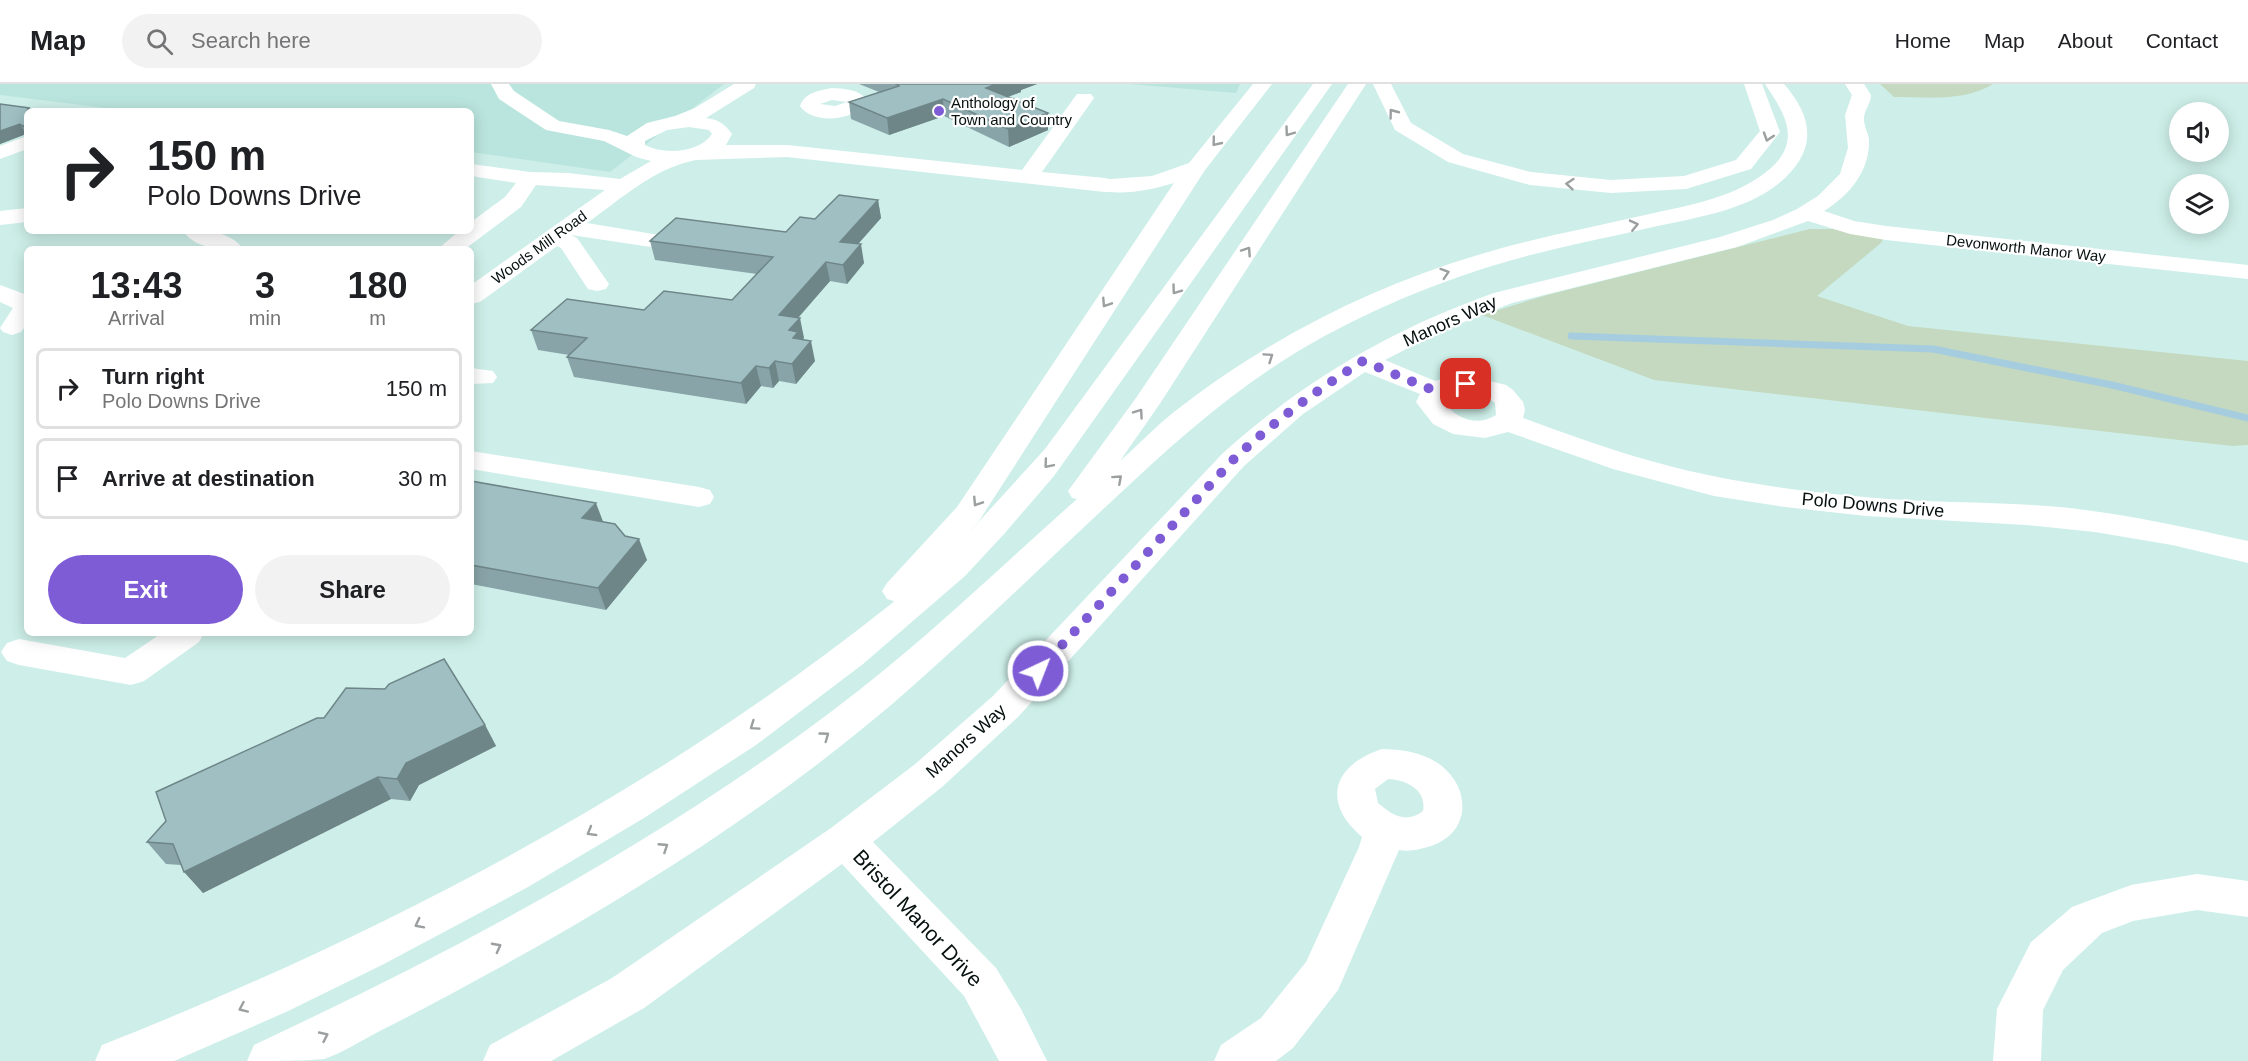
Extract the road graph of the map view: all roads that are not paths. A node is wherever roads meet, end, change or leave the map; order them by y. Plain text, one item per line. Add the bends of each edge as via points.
1 (500, 84) edge
2 (1263, 84) edge
3 (1323, 84) edge
4 (1357, 84) edge
5 (1382, 84) edge
6 (1753, 84) edge
7 (1774, 84) edge
8 (1854, 84) edge
9 (742, 88) edge
10 (1084, 98) dead end
11 (530, 111) junction
12 (678, 122) junction
13 (656, 126) junction
14 (722, 132) junction
15 (24, 143) edge
16 (637, 149) junction
17 (788, 151) junction
18 (0, 153) edge
19 (684, 155) junction
20 (1196, 167) junction
21 (474, 171) edge
22 (1028, 176) junction
23 (530, 178) junction
24 (1105, 185) junction
25 (613, 191) junction
26 (1806, 213) junction
27 (24, 215) edge
28 (0, 218) edge
29 (1159, 222) junction
30 (474, 231) edge
31 (560, 231) junction
32 (207, 234) edge
33 (470, 234) edge
34 (651, 240) edge
35 (226, 246) edge
36 (454, 246) edge
37 (2248, 272) edge
38 (597, 284) dead end
39 (0, 292) edge
40 (474, 295) edge
41 (24, 304) edge
42 (24, 310) edge
43 (13, 327) edge
44 (1363, 361) junction
45 (1435, 391) junction
46 (1506, 422) junction
47 (474, 461) edge
48 (699, 497) dead end
49 (2248, 552) edge
50 (997, 589) junction
51 (183, 636) edge
52 (21, 650) edge
53 (802, 692) junction
54 (1384, 830) dead end
55 (845, 840) junction
56 (2248, 899) edge
57 (119, 1061) edge
58 (271, 1061) edge
59 (507, 1061) edge
60 (1023, 1061) edge
61 (1238, 1061) edge
62 (2017, 1061) edge

1 - 11 main road via 506,95
2 -> 20 main road
3 -> 53 main road via 1094,405 1010,509 955,566 887,627
50 -> 4 main road via 1070,508 1110,454
6 -> 5 main road via 1768,107 1771,132 1766,146 1751,161 1704,180 1630,188 1519,176 1450,155 1405,128 1385,101
50 -> 7 main road via 1182,420 1288,344 1338,317 1435,276 1702,209 1758,186 1792,158 1797,144 1799,129 1794,111
8 - 26 main road, Manors Way via 1862,94 1854,121 1858,133 1854,168 1844,185
9 - 12 main road
9 - 14 main road via 720,114
10 - 22 main road
11 - 13 main road via 606,126
11 - 16 main road via 553,126 609,136
12 - 13 main road
12 - 14 main road via 709,124
13 - 16 main road, Woods Mill Road via 635,139
14 - 17 main road via 735,140
14 - 19 main road, Woods Mill Road via 717,143
15 - 18 main road
16 - 19 main road via 656,156
16 - 25 main road, Woods Mill Road via 632,170
17 - 19 main road
17 - 22 main road
19 - 25 main road, Woods Mill Road via 645,171
20 - 24 main road via 1155,183
20 - 29 main road
21 - 23 main road
22 - 24 main road
23 - 25 main road via 568,179
23 - 30 main road via 513,202
24 - 29 main road via 1139,198
25 - 31 main road, Woods Mill Road
26 - 37 main road, Devonworth Manor Way via 1886,233
26 - 44 main road, Manors Way via 1740,238 1466,310
27 - 28 main road
29 -> 53 main road via 968,514
31 - 34 main road
31 - 38 main road
31 - 40 main road, Woods Mill Road
32 - 35 main road
33 - 36 main road
39 - 41 main road
42 - 43 main road
44 - 45 main road
44 - 55 main road, Manors Way via 1320,388 1256,438 1006,706 928,776
45 - 46 main road via 1430,402 1434,413 1451,424 1480,429
45 - 46 main road via 1466,384 1494,391 1511,407
46 - 49 main road, Polo Downs Drive via 1629,465 1745,492 1865,507 2089,521
47 - 48 main road
58 -> 50 main road via 505,943 684,834 846,721
51 - 52 main road via 131,672
53 -> 57 main road via 709,758 596,829 464,902 318,975
54 - 61 main road via 1322,976 1277,1033
55 - 59 main road, Manors Way via 628,993
55 - 60 main road, Bristol Manor Drive via 980,982
56 - 62 main road via 2197,892 2131,903 2088,920 2047,956 2020,1009

